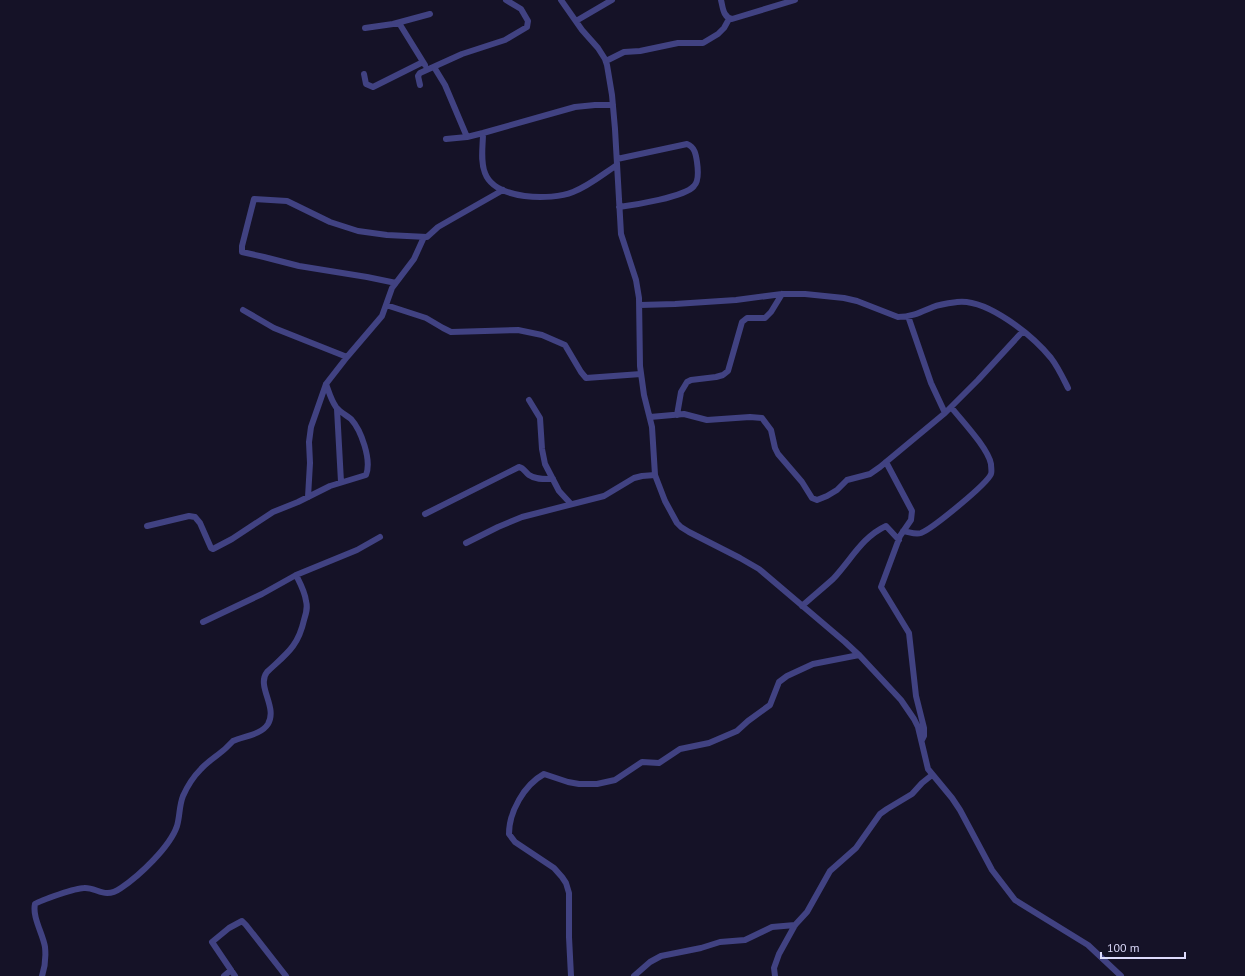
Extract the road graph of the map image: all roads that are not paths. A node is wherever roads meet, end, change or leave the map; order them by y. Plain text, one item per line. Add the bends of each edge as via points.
1 (506, 0) edge
2 (561, 0) edge
3 (612, 0) edge
4 (721, 0) edge
5 (795, 0) edge
6 (430, 14) dead end
7 (729, 18) junction
8 (576, 21) junction
9 (399, 23) junction
10 (365, 28) dead end
11 (606, 61) junction
12 (423, 62) junction
13 (434, 67) junction
14 (428, 69) junction
15 (364, 74) dead end
16 (420, 85) dead end
17 (613, 105) junction
18 (482, 133) junction
19 (467, 137) junction
20 (446, 139) dead end
21 (617, 162) junction
22 (503, 190) junction
23 (619, 207) junction
24 (424, 237) junction
25 (396, 283) junction
26 (782, 294) junction
27 (386, 305) junction
28 (640, 305) junction
29 (243, 310) dead end
30 (908, 316) junction
31 (1023, 331) junction
32 (347, 357) junction
33 (640, 374) junction
34 (326, 384) junction
35 (1068, 388) dead end
36 (529, 400) dead end
37 (951, 407) junction
38 (337, 409) junction
39 (945, 413) junction
40 (677, 415) junction
41 (650, 417) junction
42 (886, 462) junction
43 (655, 475) junction
44 (553, 479) junction
45 (341, 482) junction
46 (308, 497) junction
47 (571, 504) junction
48 (425, 514) dead end
49 (147, 526) dead end
50 (903, 531) junction
51 (380, 537) dead end
52 (899, 540) junction
53 (466, 543) dead end
54 (296, 575) junction
55 (802, 606) junction
56 (203, 622) dead end
57 (859, 655) junction
58 (922, 740) junction
59 (932, 775) junction
60 (796, 925) junction
61 (231, 970) junction
62 (42, 976) edge
63 (224, 976) edge
64 (235, 976) edge
65 (286, 976) edge
66 (572, 976) edge
67 (634, 976) edge
68 (775, 976) edge
69 (1121, 976) edge

1 - 13 street via 521,9 528,20 527,27 504,40 462,54
2 - 8 street
3 - 8 street
4 - 7 street via 724,13
5 - 7 street via 736,19
6 - 9 street
7 - 11 street via 718,34 703,42 678,43 624,52
8 - 11 street
9 - 10 street
9 - 12 street
11 - 17 street
12 - 14 street
12 - 15 street via 373,87 366,84
13 - 14 street
13 - 19 street via 446,85
14 - 16 street via 419,74
17 - 18 street via 575,107
17 - 21 street
18 - 19 street
18 - 22 street via 484,171 497,187
19 - 20 street
21 - 22 street via 582,188 564,195 539,198
21 - 23 street
21 - 23 street via 687,144 692,146 698,171 696,183 691,189 636,205
22 - 24 street
23 - 28 street via 621,234 636,280
24 - 25 street via 412,262
24 - 25 street via 387,236 358,231 330,222 287,200 254,199 242,252 299,266
25 - 27 street
26 - 28 street via 736,300
26 - 30 street via 844,298 898,317
26 - 40 street via 765,318 747,318 742,322 730,367 726,373 687,382 681,392
27 - 32 street via 379,320
27 - 33 street via 426,318 451,332 518,330 542,335 565,345 586,378
28 - 33 street
29 - 32 street via 274,328
30 - 31 street via 934,306 969,301 998,314
30 - 39 street via 931,383
31 - 35 street via 1052,358
31 - 37 street
32 - 34 street
33 - 41 street
34 - 38 street
34 - 46 street via 310,431
36 - 44 street via 540,418 545,464
37 - 39 street
37 - 50 street via 987,455 991,473 979,487 932,527 916,534
38 - 45 street
38 - 45 street via 357,427 368,468 363,477
39 - 42 street
40 - 41 street
40 - 42 street via 707,420 762,418 771,430 778,454 816,500 833,493 846,480 870,474
41 - 43 street
42 - 50 street via 912,511 911,520
43 - 47 street via 637,477 608,495
43 - 55 street via 677,523 689,532 759,568
44 - 47 street
44 - 48 street via 534,478 519,467
45 - 46 street
46 - 49 street via 265,517 213,549 195,517 189,516
47 - 53 street via 522,517
50 - 52 street
51 - 54 street via 357,550
52 - 55 street via 886,526 873,534 860,544 833,579
52 - 58 street via 881,587 909,633 916,696 924,728
54 - 56 street
54 - 62 street via 306,600 307,610 297,641 264,677 271,709 269,722 264,728 233,742 202,768 183,797 177,826 164,848 124,886 109,893 83,888 35,904 45,948
55 - 57 street
57 - 58 street via 908,710
57 - 66 street via 813,664 787,676 779,682 770,705 737,731 718,740 680,749 659,762 642,762 619,778 597,784 572,783 544,774 529,787 515,808 509,834 515,842 554,868 566,884 569,893
58 - 59 street via 926,764
59 - 60 street via 910,795 878,816 856,848 830,871 807,912
59 - 69 street via 960,810 992,870 1015,900 1088,945
60 - 67 street via 772,927 745,940 720,942 661,956
60 - 68 street via 779,954 774,968
61 - 63 street
61 - 64 street
61 - 65 street via 212,942 242,921

